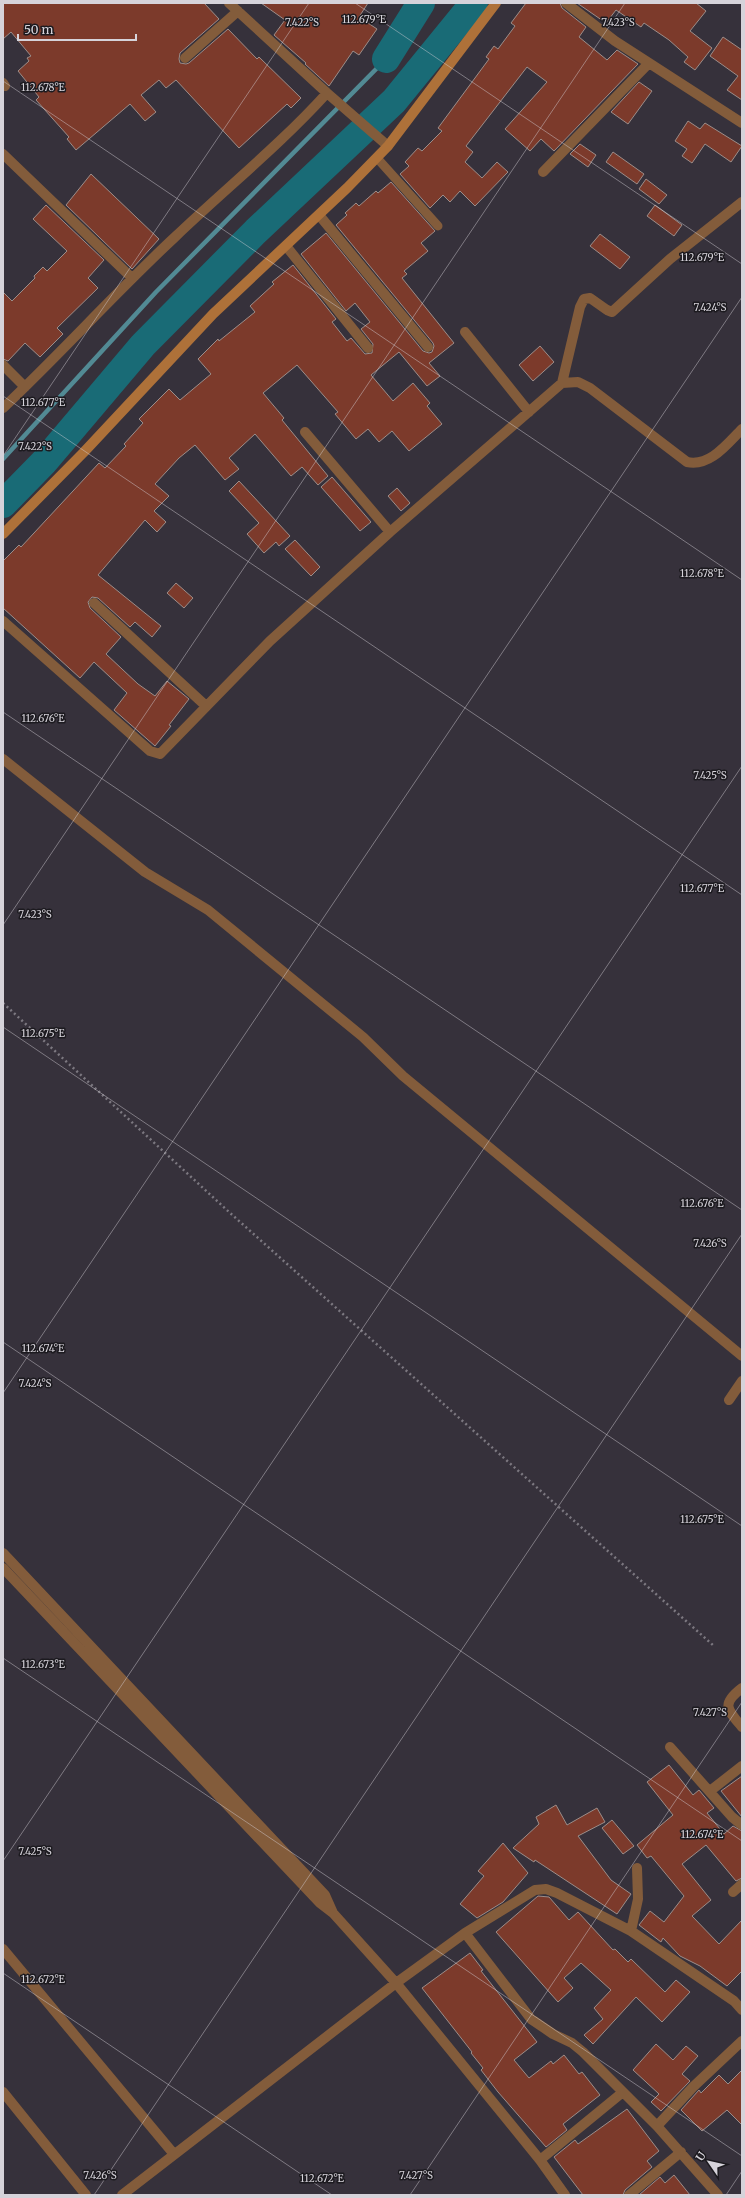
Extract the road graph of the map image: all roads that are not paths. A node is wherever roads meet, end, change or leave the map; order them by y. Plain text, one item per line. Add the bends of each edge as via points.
1 (229, 3) edge
2 (496, 3) edge
3 (566, 3) edge
4 (238, 11) junction
5 (185, 58) dead end
6 (649, 63) junction
7 (327, 93) junction
8 (742, 123) edge
9 (385, 143) junction
10 (3, 154) edge
11 (377, 158) junction
12 (543, 172) dead end
13 (742, 202) edge
14 (319, 216) junction
15 (438, 226) dead end
16 (286, 246) junction
17 (132, 278) junction
18 (465, 332) dead end
19 (428, 347) dead end
20 (368, 348) dead end
21 (3, 365) edge
22 (562, 383) junction
23 (25, 387) junction
24 (3, 408) edge
25 (529, 412) junction
26 (742, 429) edge
27 (305, 432) dead end
28 (390, 532) junction
29 (3, 534) edge
30 (94, 604) dead end
31 (3, 621) edge
32 (206, 706) junction
33 (3, 759) edge
34 (742, 1356) edge
35 (742, 1381) edge
36 (729, 1400) dead end
37 (3, 1553) edge
38 (3, 1568) edge
39 (742, 1688) edge
40 (742, 1727) edge
41 (670, 1748) dead end
42 (742, 1766) edge
43 (710, 1791) junction
44 (742, 1825) edge
45 (637, 1868) dead end
46 (742, 1884) edge
47 (733, 1892) dead end
48 (333, 1913) junction
49 (631, 1931) junction
50 (465, 1933) junction
51 (3, 1949) edge
52 (396, 1983) junction
53 (742, 2010) edge
54 (742, 2041) edge
55 (3, 2092) edge
56 (623, 2092) junction
57 (656, 2126) junction
58 (681, 2152) junction
59 (173, 2154) junction
60 (540, 2160) junction
61 (86, 2195) edge
62 (122, 2195) edge
63 (565, 2195) edge
64 (629, 2195) edge
65 (718, 2195) edge

1 - 4 street
2 - 9 main road
3 - 6 street via 615,41
4 - 5 street
4 - 7 street
6 - 8 street
6 - 12 street
7 - 9 street
7 - 17 street via 292,130
9 - 11 main road
10 - 17 street
11 - 14 main road
11 - 15 lane
13 - 22 street via 670,260 612,312 590,298 584,299 580,304
14 - 16 main road
14 - 19 street
16 - 20 street
16 - 29 main road via 213,314
17 - 23 street
18 - 25 street
21 - 23 street
22 - 25 street
22 - 26 street via 578,382 590,388 687,462 694,464 719,452
23 - 24 street
25 - 28 street
27 - 28 street
28 - 32 street via 270,641
30 - 32 street
31 - 32 street via 156,754 167,749
33 - 34 street via 145,872 208,910 363,1037 403,1076
35 - 36 street
37 - 48 street via 325,1895
38 - 48 street via 320,1903
39 - 40 street via 731,1697 728,1706
41 - 43 street
42 - 43 street
43 - 44 street
45 - 49 street via 638,1899
46 - 47 street
48 - 52 street
49 - 50 street via 546,1889 535,1890
49 - 53 street via 734,2000
50 - 52 street
50 - 56 street via 531,2019 572,2043
51 - 59 street
52 - 59 street
52 - 60 street
54 - 57 street
55 - 61 street
56 - 57 street
56 - 60 street
57 - 58 street
58 - 64 street
58 - 65 street
59 - 62 street
60 - 63 street

